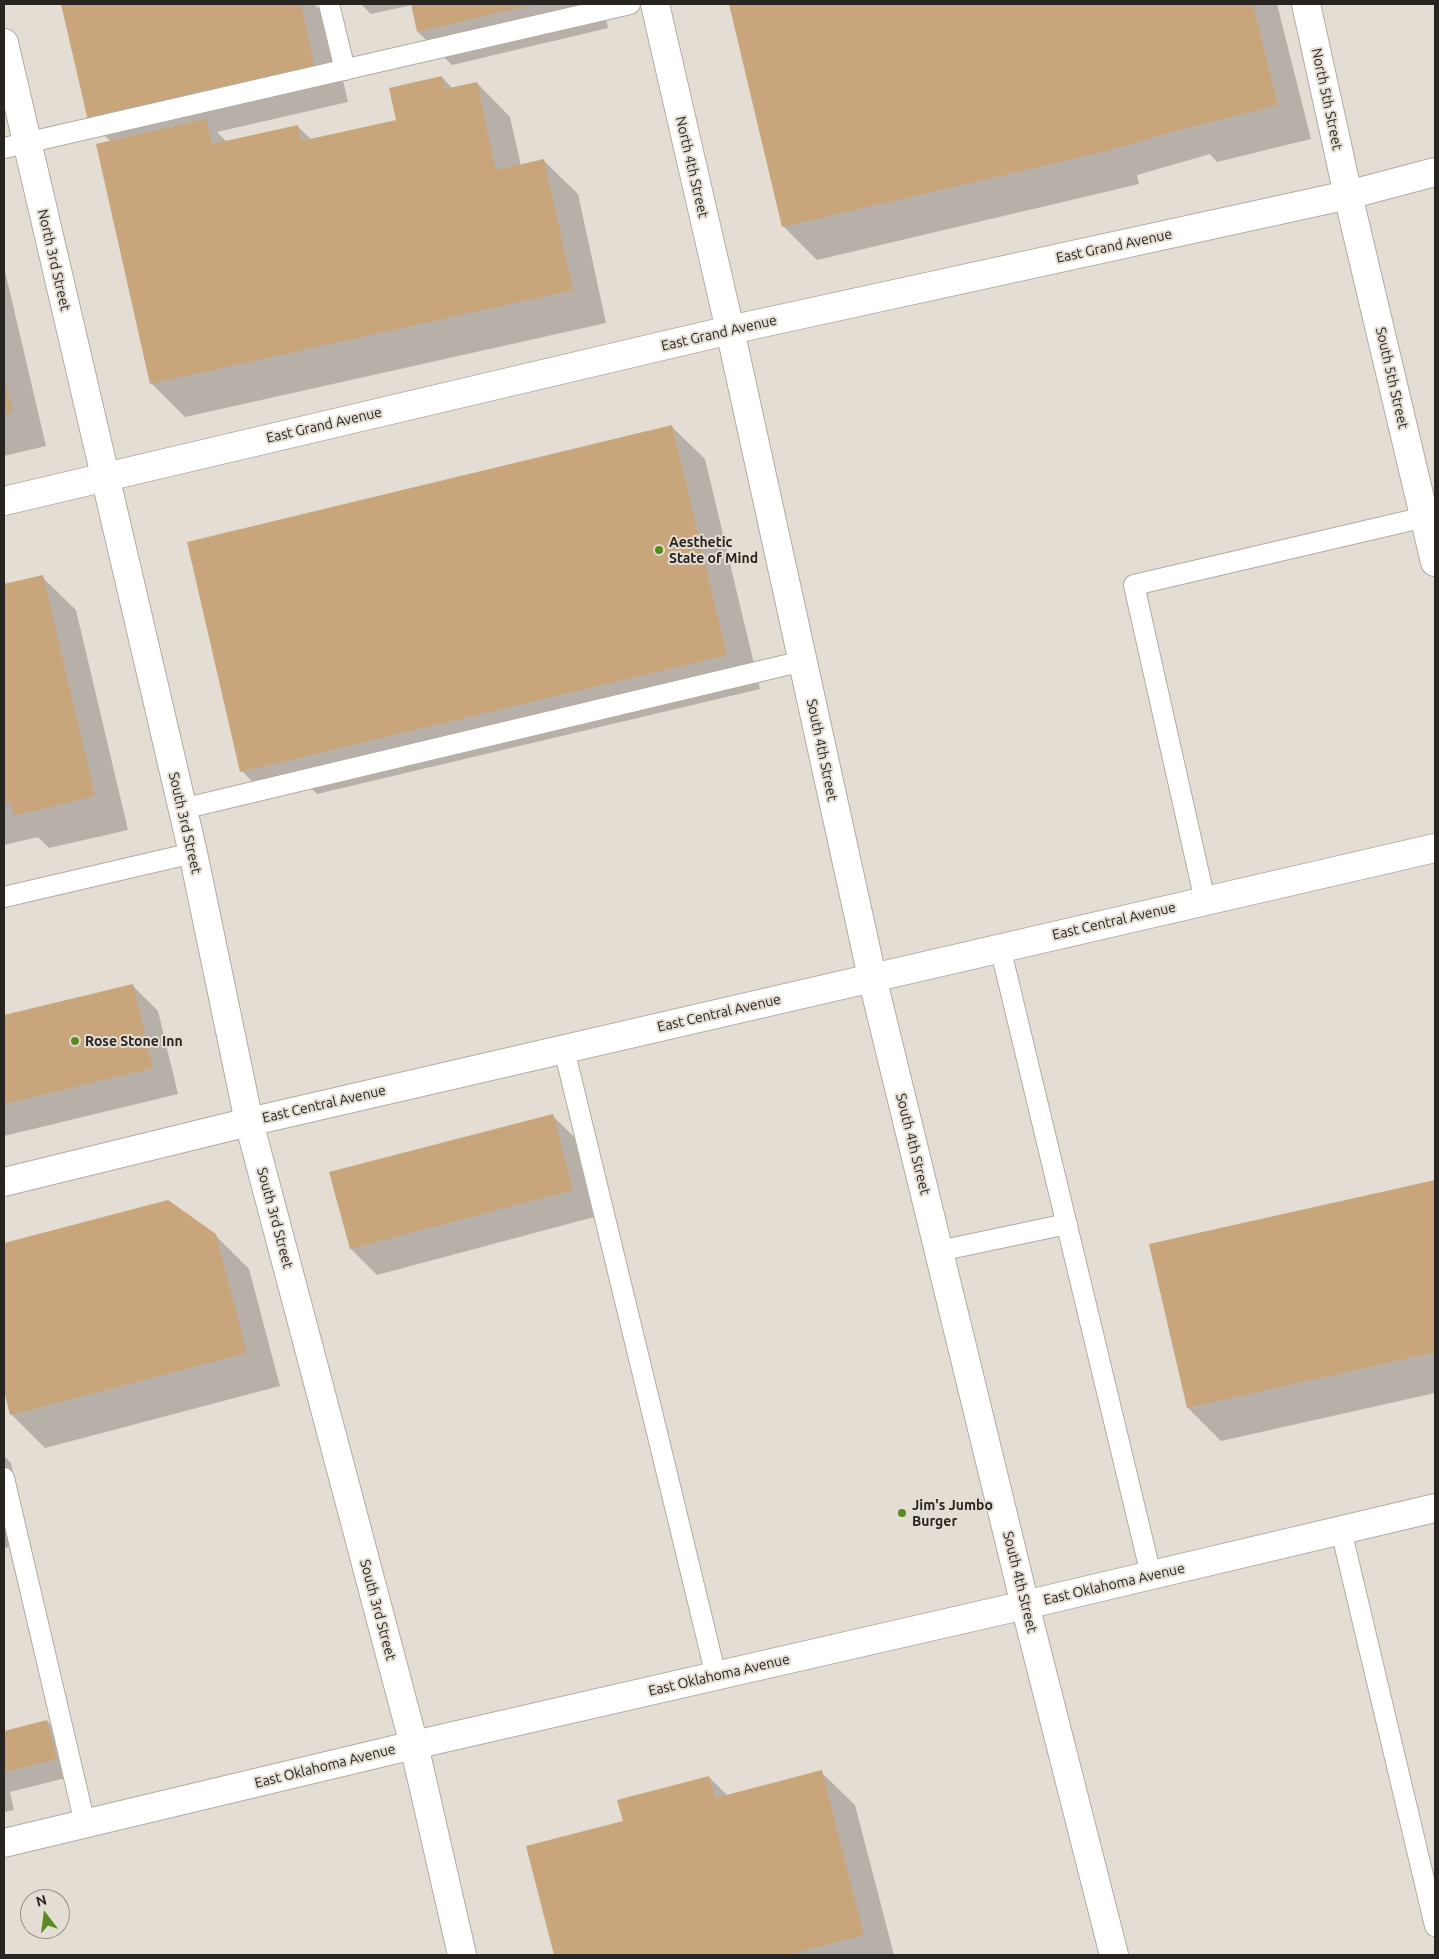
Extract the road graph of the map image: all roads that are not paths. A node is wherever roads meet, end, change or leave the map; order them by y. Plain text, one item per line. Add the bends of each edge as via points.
1 (329, 4) edge
2 (630, 4) edge
3 (655, 4) edge
4 (1306, 4) edge
5 (4, 43) edge
6 (344, 70) junction
7 (15, 145) edge
8 (1435, 172) edge
9 (1348, 195) junction
10 (730, 330) junction
11 (105, 476) junction
12 (4, 500) edge
13 (1425, 517) junction
14 (1435, 562) edge
15 (803, 661) junction
16 (182, 809) junction
17 (1435, 848) edge
18 (193, 853) junction
19 (4, 897) edge
20 (1205, 901) junction
21 (1000, 947) junction
22 (872, 977) junction
23 (564, 1049) junction
24 (249, 1122) junction
25 (4, 1182) edge
26 (1067, 1224) junction
27 (939, 1252) junction
28 (4, 1478) edge
29 (1435, 1508) edge
30 (1341, 1530) junction
31 (1150, 1575) junction
32 (1025, 1605) junction
33 (716, 1676) junction
34 (414, 1745) junction
35 (85, 1824) junction
36 (4, 1844) edge
37 (1435, 1926) edge
38 (462, 1955) edge
39 (1114, 1955) edge

1 - 6 lane
2 - 6 lane
3 - 10 street, North 4th Street
4 - 9 street, North 5th Street
5 - 7 street, North 3rd Street
6 - 7 lane
7 - 11 street, North 3rd Street
8 - 9 street, East Grand Avenue
9 - 10 street, East Grand Avenue
9 - 13 street, South 5th Street
10 - 11 street, East Grand Avenue
10 - 15 street, South 4th Street
11 - 12 street, East Grand Avenue
11 - 16 street, South 3rd Street
13 - 14 street, South 5th Street
13 - 20 lane via 1134,585
15 - 16 lane
15 - 22 street, South 4th Street
16 - 18 street, South 3rd Street
17 - 20 street, East Central Avenue
18 - 19 lane
18 - 24 street, South 3rd Street
20 - 21 street, East Central Avenue
21 - 22 street, East Central Avenue
21 - 26 lane
22 - 23 street, East Central Avenue
22 - 27 street, South 4th Street
23 - 24 street, East Central Avenue
23 - 33 lane
24 - 25 street, East Central Avenue
24 - 34 street, South 3rd Street
26 - 27 lane
26 - 31 lane
27 - 32 street, South 4th Street
28 - 35 lane
29 - 30 street, East Oklahoma Avenue
30 - 31 street, East Oklahoma Avenue
30 - 37 lane
31 - 32 street, East Oklahoma Avenue
32 - 33 street, East Oklahoma Avenue
32 - 39 street, South 4th Street
33 - 34 street, East Oklahoma Avenue
34 - 35 street, East Oklahoma Avenue
34 - 38 street, South 3rd Street
35 - 36 street, East Oklahoma Avenue

